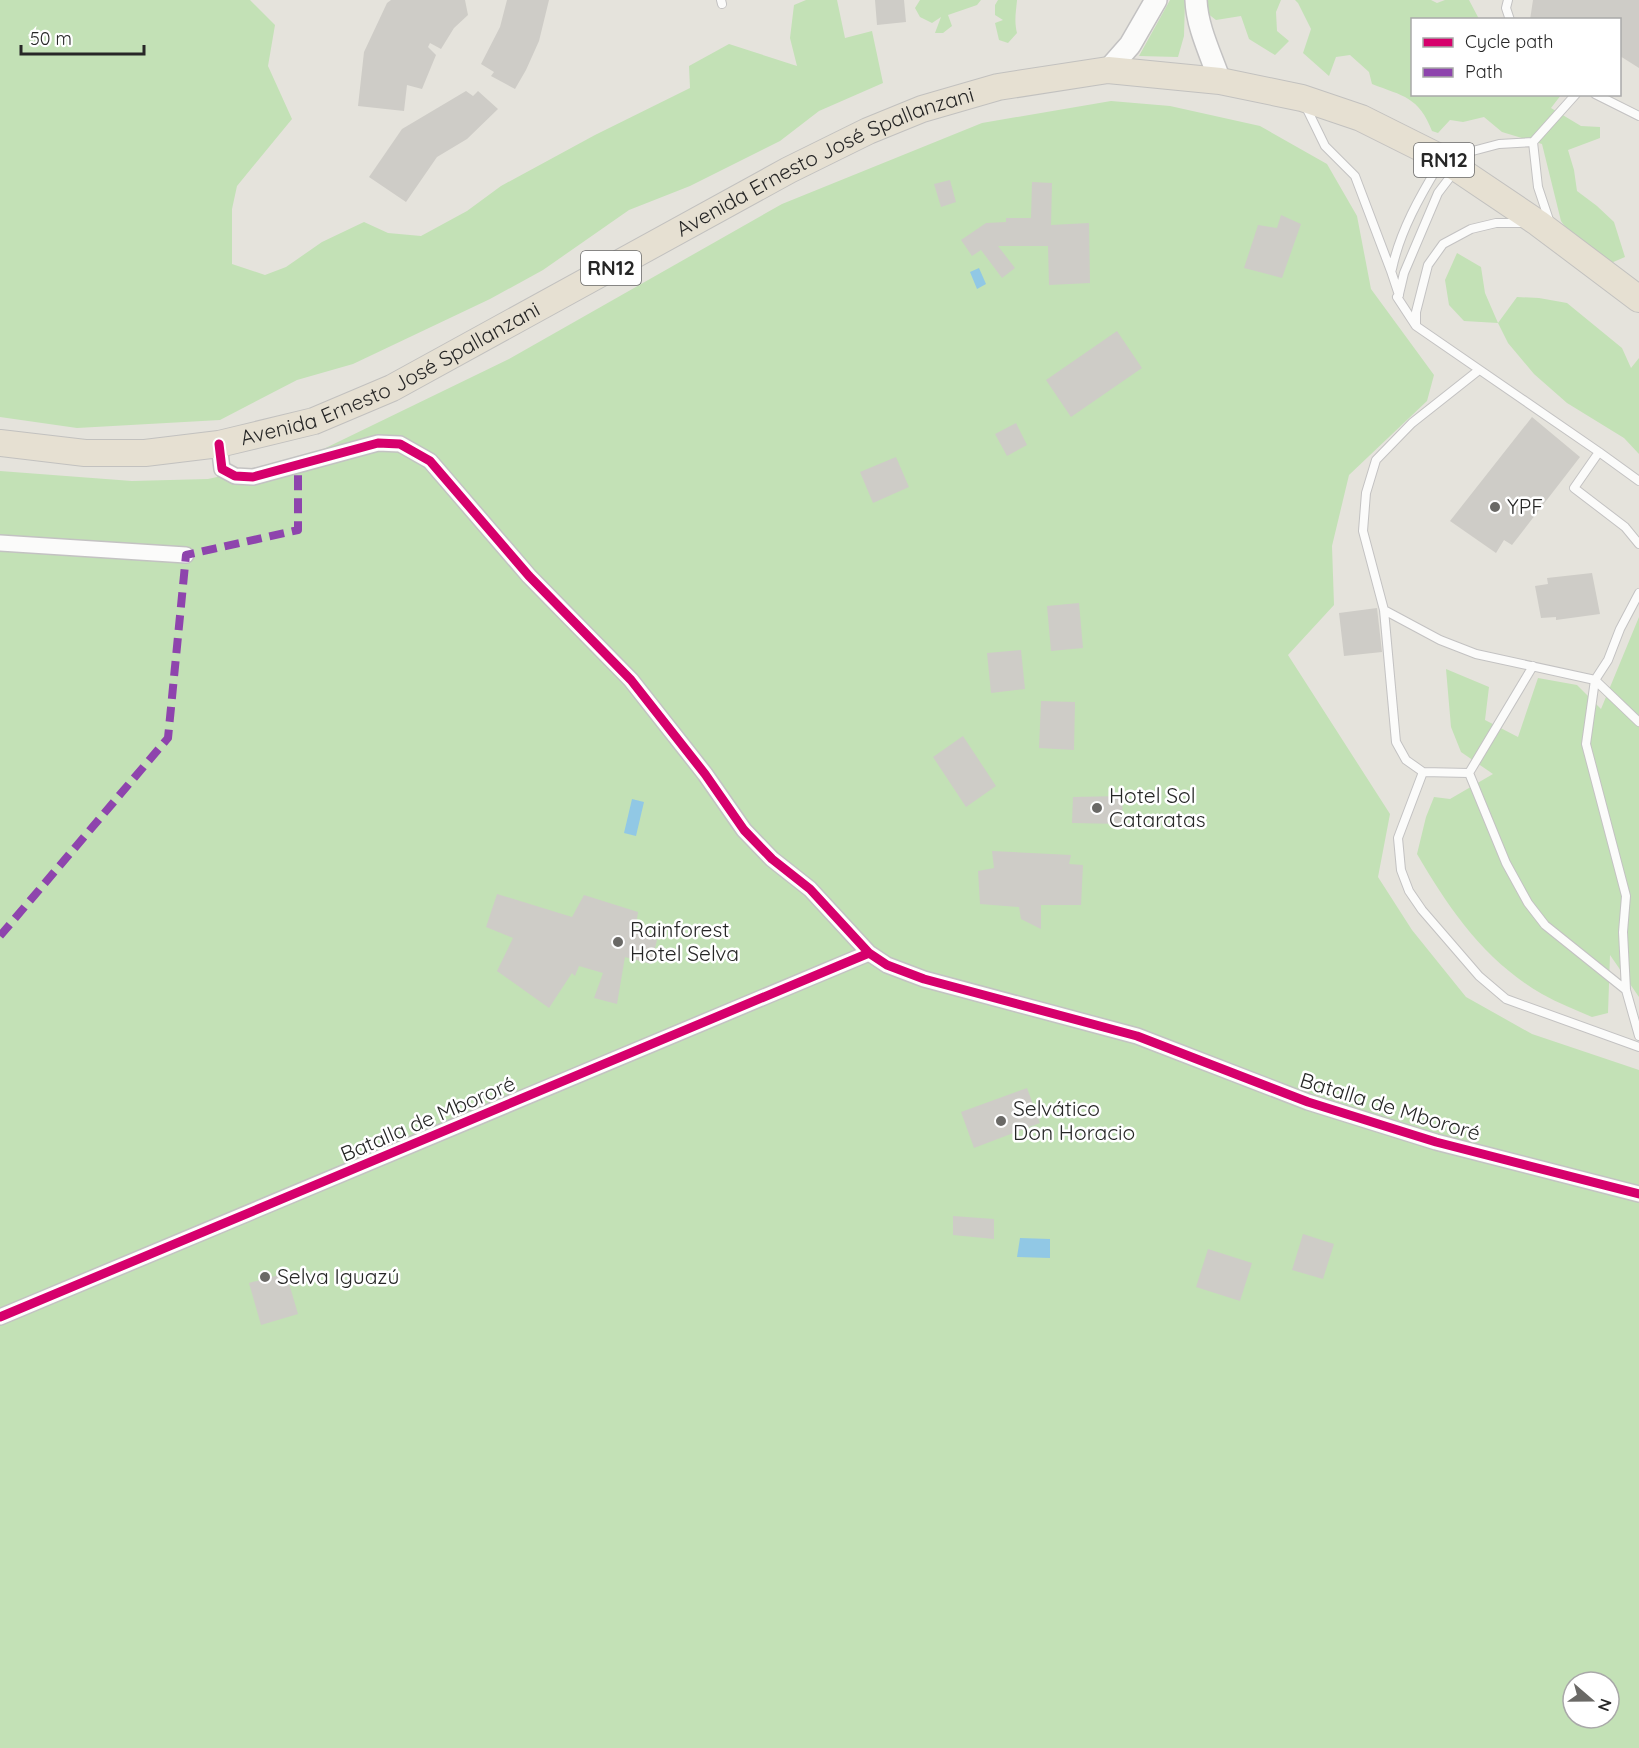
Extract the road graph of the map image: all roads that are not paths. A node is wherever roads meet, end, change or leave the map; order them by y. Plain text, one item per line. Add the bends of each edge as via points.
1 (1156, 0) edge
2 (1196, 0) edge
3 (1508, 0) edge
4 (1509, 18) edge
5 (1108, 70) junction
6 (1220, 81) junction
7 (1574, 96) edge
8 (1599, 96) edge
9 (1302, 98) junction
10 (1639, 116) edge
11 (1533, 142) junction
12 (1450, 164) junction
13 (1546, 230) junction
14 (1391, 271) junction
15 (1635, 292) edge
16 (1398, 296) junction
17 (1416, 326) junction
18 (1479, 370) junction
19 (0, 443) edge
20 (219, 444) junction
21 (1599, 452) junction
22 (1639, 481) edge
23 (0, 543) edge
24 (1639, 544) edge
25 (186, 555) dead end
26 (1639, 592) edge
27 (1384, 610) junction
28 (1533, 666) junction
29 (1595, 680) junction
30 (1639, 722) edge
31 (1422, 772) junction
32 (1469, 772) junction
33 (869, 953) junction
34 (1626, 990) junction
35 (1639, 1036) edge
36 (1639, 1047) edge
37 (1639, 1194) edge
38 (0, 1317) edge

1 - 5 main road via 1130,45
2 - 6 main road
3 - 4 lane
5 - 6 highway, Avenida Ernesto José Spallanzani / RN12
5 - 20 highway, Avenida Ernesto José Spallanzani / RN12 via 998,87 922,109 868,131 789,170 392,388 314,421
6 - 9 highway, Avenida Ernesto José Spallanzani / RN12
7 - 11 lane
8 - 10 lane
9 - 12 highway, Avenida Ernesto José Spallanzani / RN12 via 1361,118
9 - 14 lane via 1325,146 1355,176
11 - 12 lane via 1499,144
11 - 13 lane
12 - 13 highway, Avenida Ernesto José Spallanzani / RN12
12 - 14 lane via 1421,194
12 - 16 lane
13 - 15 highway, Avenida Ernesto José Spallanzani / RN12
13 - 17 lane via 1496,223 1471,229 1443,244 1428,265
14 - 16 lane
16 - 17 lane
17 - 18 lane
18 - 21 lane
18 - 27 lane via 1413,423 1376,460 1366,492 1363,531
19 - 20 highway, Avenida Ernesto José Spallanzani / RN12 via 84,453 145,453
20 - 33 street, Batalla de Mbororé via 222,469 235,476 253,477 378,443 400,444 430,461 529,576 631,680 744,830 810,889
21 - 22 lane
21 - 24 lane via 1574,488 1625,527
23 - 25 street
26 - 29 lane
27 - 28 lane via 1476,654
27 - 31 lane via 1396,742 1406,760
28 - 29 lane
28 - 32 lane
29 - 30 lane
29 - 34 lane via 1586,744 1626,896
31 - 32 lane
31 - 36 lane via 1398,838 1401,870 1422,910 1479,976 1506,999
32 - 34 lane via 1506,863 1527,903 1545,925
33 - 37 street, Batalla de Mbororé via 887,965 924,978 1137,1035 1308,1102 1436,1142
33 - 38 street, Batalla de Mbororé
34 - 35 lane

